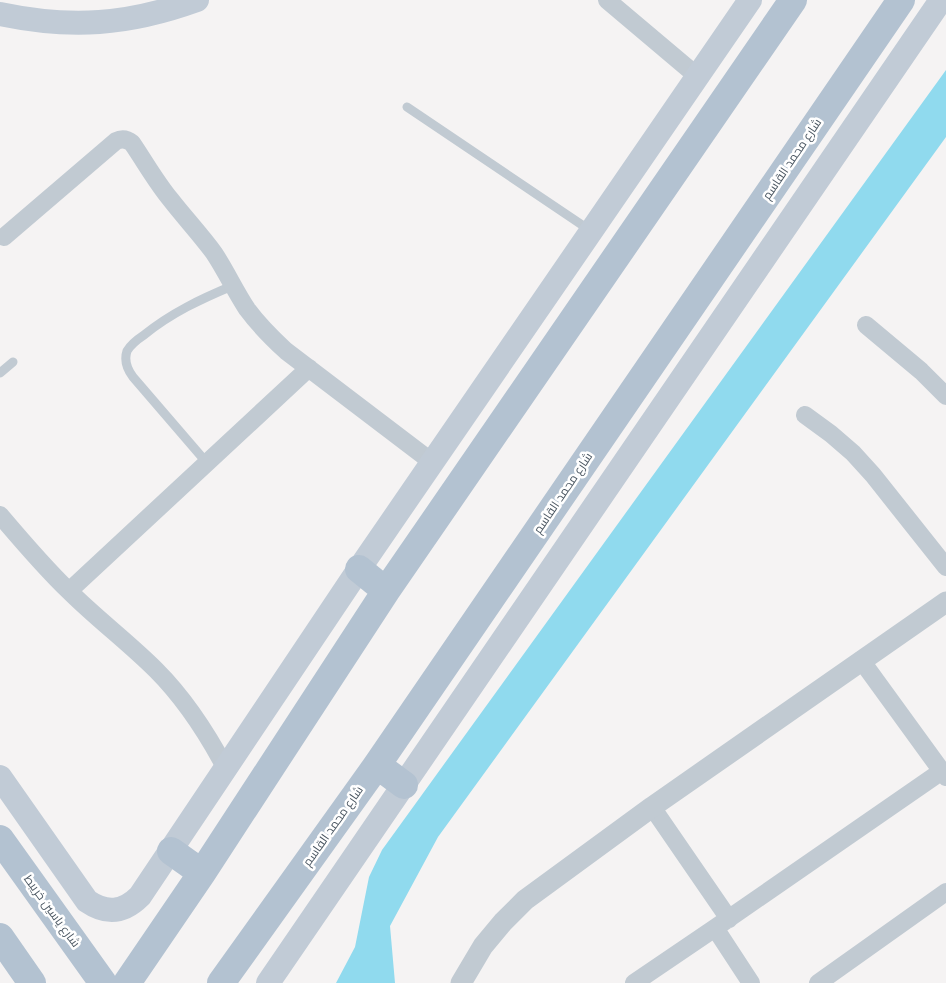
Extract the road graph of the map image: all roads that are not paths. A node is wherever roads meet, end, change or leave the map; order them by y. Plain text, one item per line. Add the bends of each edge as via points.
1 (197, 0) edge
2 (607, 0) edge
3 (750, 0) edge
4 (793, 0) edge
5 (901, 0) edge
6 (941, 0) edge
7 (0, 14) edge
8 (697, 76) junction
9 (407, 107) dead end
10 (591, 231) junction
11 (4, 237) dead end
12 (232, 286) junction
13 (866, 325) dead end
14 (13, 362) dead end
15 (308, 368) junction
16 (0, 373) edge
17 (946, 396) edge
18 (805, 415) dead end
19 (432, 462) junction
20 (207, 463) junction
21 (0, 514) edge
22 (946, 566) edge
23 (359, 569) junction
24 (69, 591) junction
25 (386, 591) junction
26 (946, 602) edge
27 (861, 660) junction
28 (377, 765) junction
29 (226, 769) junction
30 (944, 774) edge
31 (0, 777) edge
32 (404, 784) junction
33 (652, 807) junction
34 (0, 839) edge
35 (171, 851) junction
36 (202, 873) junction
37 (946, 892) edge
38 (722, 924) junction
39 (0, 937) edge
40 (32, 983) edge
41 (103, 983) edge
42 (127, 983) edge
43 (221, 983) edge
44 (268, 983) edge
45 (461, 983) edge
46 (634, 983) edge
47 (751, 983) edge
48 (818, 983) edge

1 - 7 main road via 146,16 115,21 54,22
2 - 8 street
3 - 8 main road
4 - 25 main road
5 - 28 main road, شارع محمد القاسم
6 - 32 main road
8 - 10 main road
9 - 10 lane
10 - 19 main road
11 - 12 street via 116,141 124,139 132,143 170,199 214,253
12 - 15 street via 266,331
12 - 20 lane via 153,327 131,345 126,358 128,371
13 - 17 street via 921,370
14 - 16 lane
15 - 19 street
15 - 20 street
18 - 22 street via 853,453
19 - 23 main road
20 - 24 street
21 - 24 street
23 - 25 main road
23 - 29 main road
24 - 29 street via 176,692
25 - 36 main road
26 - 27 street
27 - 30 street
27 - 33 street
28 - 32 main road
28 - 43 main road, شارع محمد القاسم
29 - 35 main road
30 - 38 street
31 - 35 main road via 80,893 95,906 116,910 133,903
32 - 44 main road
33 - 38 street
33 - 45 street via 525,900 483,946
34 - 41 main road, شارع ياسين خريبط
35 - 36 main road
36 - 42 main road
37 - 48 street
38 - 46 street
38 - 47 street
39 - 40 main road

